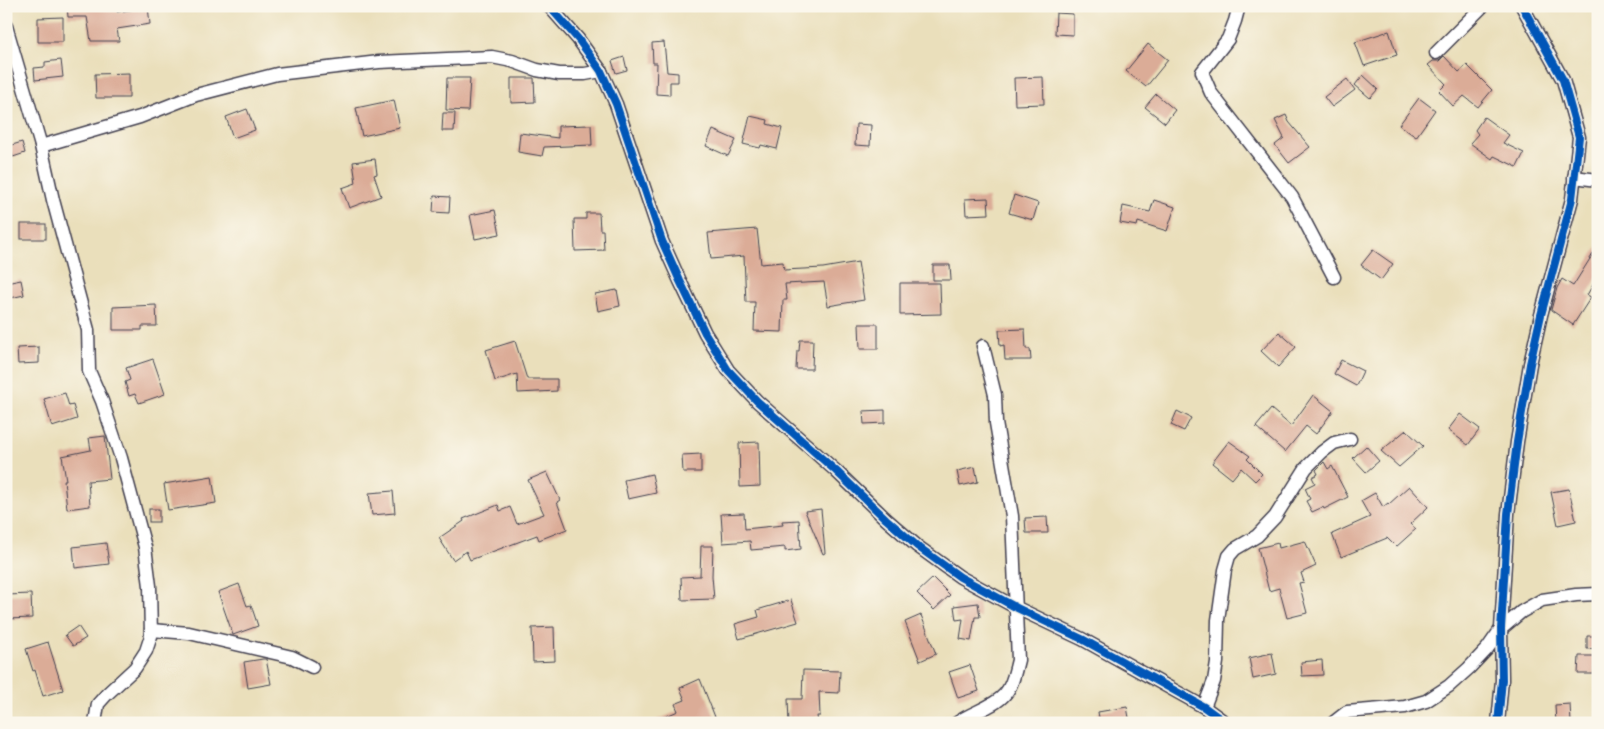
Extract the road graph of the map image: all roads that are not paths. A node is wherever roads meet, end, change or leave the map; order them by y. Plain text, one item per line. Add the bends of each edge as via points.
1 (549, 6) edge
2 (1239, 6) edge
3 (1483, 6) edge
4 (1522, 6) edge
5 (6, 26) edge
6 (1436, 53) dead end
7 (602, 71) junction
8 (41, 146) junction
9 (1574, 177) junction
10 (1598, 180) edge
11 (1334, 277) dead end
12 (983, 346) dead end
13 (1350, 439) dead end
14 (1598, 594) edge
15 (1016, 608) junction
16 (1501, 629) junction
17 (151, 630) junction
18 (312, 668) dead end
19 (1204, 707) junction
20 (94, 723) edge
21 (956, 723) edge
22 (1226, 723) edge
23 (1333, 723) edge
24 (1498, 723) edge

1 - 7 street
2 - 11 street via 1228,39 1202,72 1211,93 1292,197
3 - 6 street
4 - 9 street via 1563,80 1573,112 1579,137
5 - 8 street
7 - 8 street via 559,74 492,57 379,62 277,74 196,95 140,117
7 - 15 street via 662,241 705,333 728,370 757,401 917,546 960,578
8 - 17 street via 88,330 89,371 121,458 145,547
9 - 10 street
9 - 16 street via 1572,198 1530,364 1517,442 1508,514
12 - 15 street via 995,395 996,423 1012,516
13 - 19 street via 1334,443 1322,452 1306,468 1275,517 1257,536 1229,556 1218,620 1216,671
14 - 16 street via 1542,600
15 - 19 street
15 - 21 street via 1018,660 1005,694
16 - 23 street via 1469,668 1426,701 1405,707 1347,712
16 - 24 street via 1502,680
17 - 18 street via 190,633 263,650 292,657
17 - 20 street via 146,651 135,668 98,704
19 - 22 street

